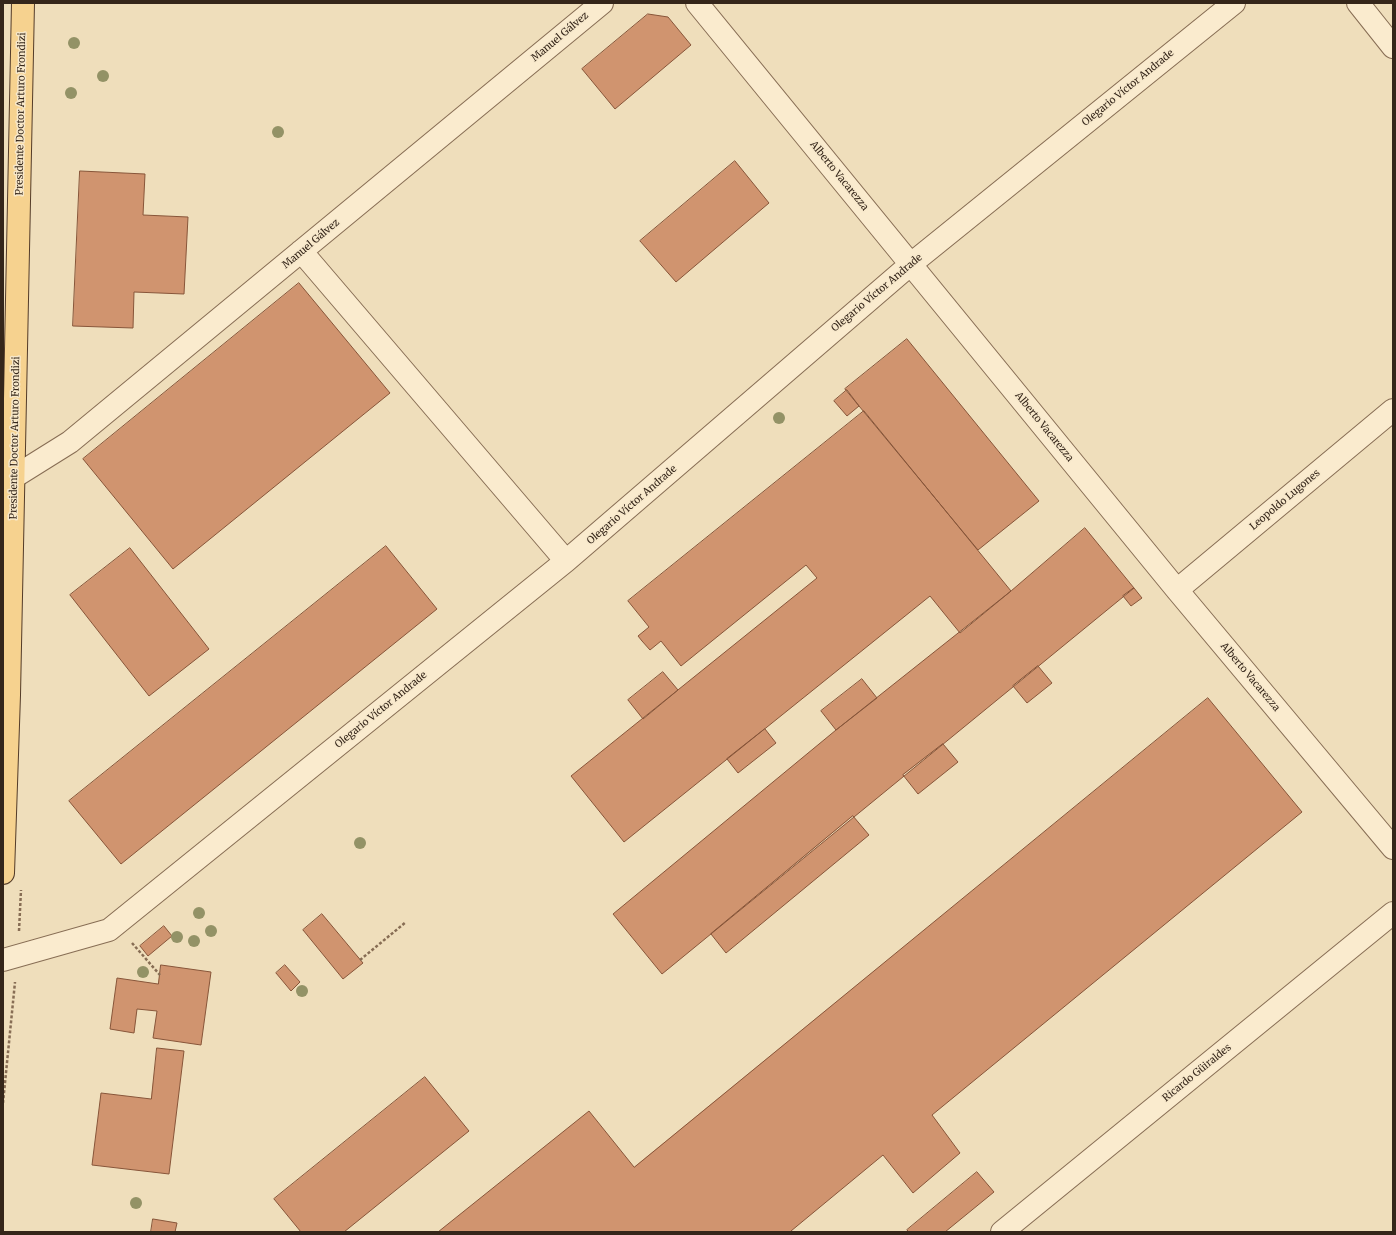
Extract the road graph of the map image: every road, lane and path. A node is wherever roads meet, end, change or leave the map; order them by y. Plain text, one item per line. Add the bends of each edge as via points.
1 (23, 3) edge
2 (602, 3) edge
3 (698, 3) edge
4 (1234, 3) edge
5 (1358, 3) edge
6 (1393, 47) edge
7 (301, 251) junction
8 (911, 264) junction
9 (1393, 410) edge
10 (14, 477) junction
11 (566, 561) junction
12 (1178, 590) junction
13 (1393, 848) edge
14 (3, 873) edge
15 (1393, 913) edge
16 (406, 922) dead end
17 (116, 924) junction
18 (3, 960) edge
19 (360, 960) dead end
20 (160, 975) dead end
21 (1002, 1232) edge

1 - 10 main road, Presidente Doctor Arturo Frondizi
2 - 7 street, Manuel Gálvez
3 - 8 street, Alberto Vacarezza
4 - 8 street, Olegario Víctor Andrade
5 - 6 street
7 - 10 street, Manuel Gálvez via 70,442
7 - 11 street
8 - 11 street, Olegario Víctor Andrade
8 - 12 street, Alberto Vacarezza
9 - 12 street, Leopoldo Lugones
10 - 14 main road, Presidente Doctor Arturo Frondizi
11 - 17 street, Olegario Víctor Andrade
12 - 13 street, Alberto Vacarezza
15 - 21 street, Ricardo Güiraldes
16 - 19 path
17 - 18 street, Olegario Víctor Andrade via 108,930
17 - 20 path

